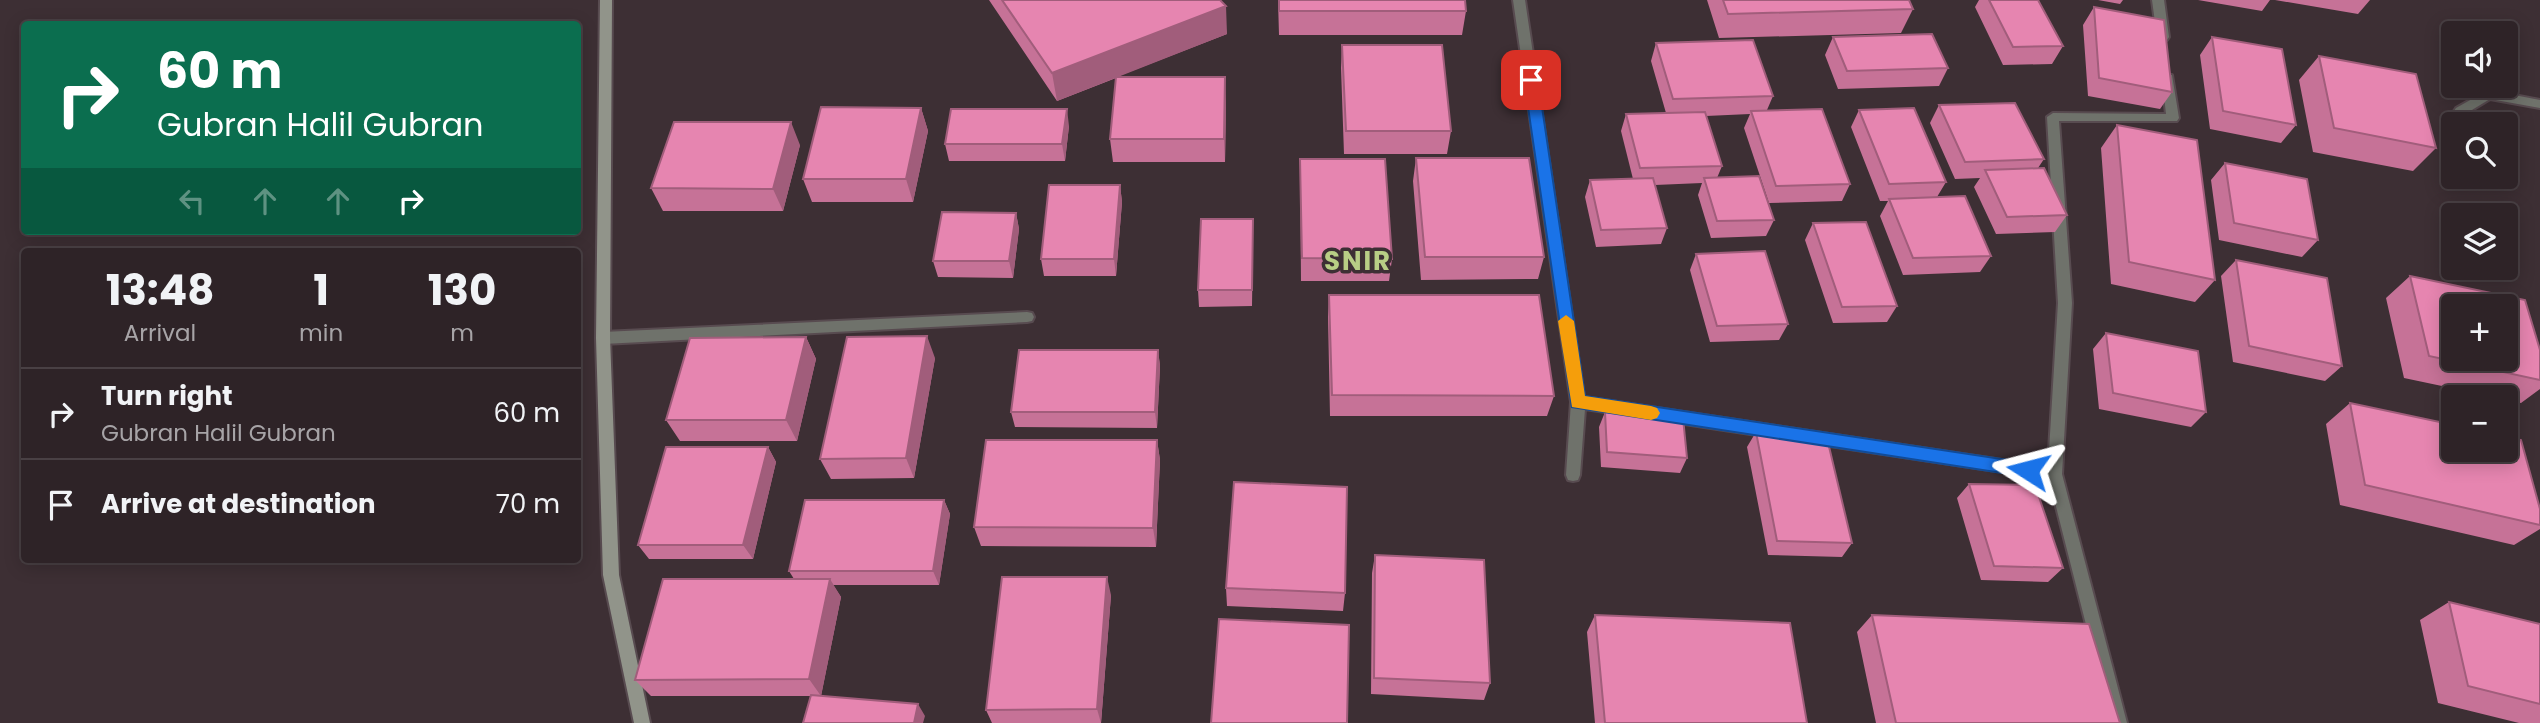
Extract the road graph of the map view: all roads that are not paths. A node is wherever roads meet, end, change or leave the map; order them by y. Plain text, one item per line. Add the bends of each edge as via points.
1 (606, 0) edge
2 (1519, 0) edge
3 (2158, 0) edge
4 (2540, 104) edge
5 (2460, 112) edge
6 (1027, 317) dead end
7 (603, 338) junction
8 (1578, 402) junction
9 (2055, 474) junction
10 (1573, 475) dead end
11 (642, 723) edge
12 (2119, 723) edge

1 - 7 street
2 - 8 street
3 - 9 street via 2173,118 2053,117 2065,303
4 - 5 street via 2488,94
6 - 7 street
7 - 11 street via 611,575
8 - 9 street
8 - 10 street
9 - 12 street

